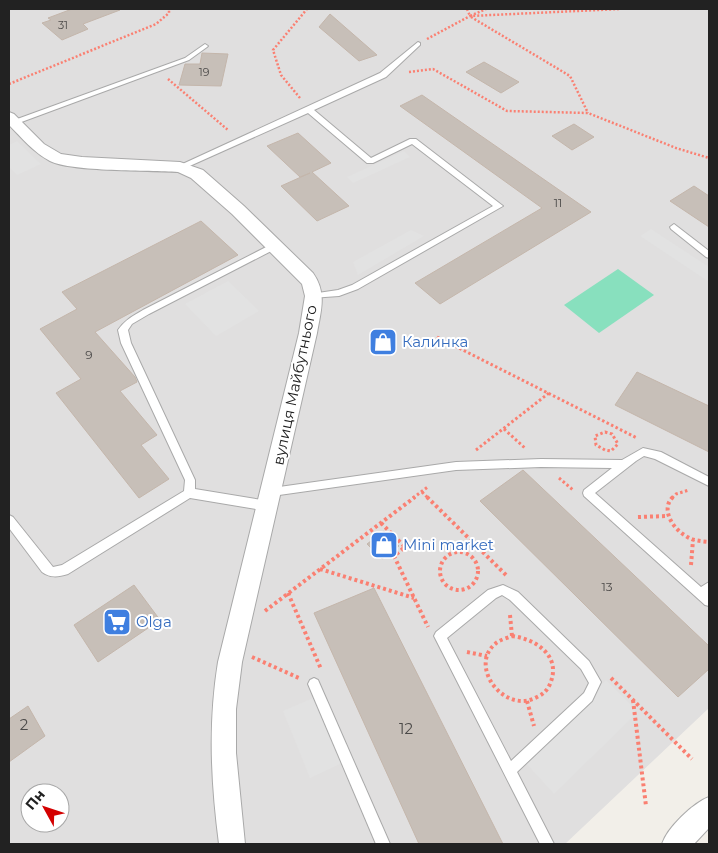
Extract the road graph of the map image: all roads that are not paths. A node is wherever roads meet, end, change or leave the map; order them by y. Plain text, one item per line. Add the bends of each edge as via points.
1 (418, 44) road end
2 (205, 46) dead end
3 (309, 110) junction
4 (11, 120) edge
5 (180, 167) junction
6 (674, 227) dead end
7 (276, 244) junction
8 (709, 254) edge
9 (314, 296) junction
10 (625, 464) junction
11 (709, 482) edge
12 (189, 493) junction
13 (270, 499) junction
14 (9, 520) edge
15 (707, 594) edge
16 (314, 684) road end
17 (509, 771) junction
18 (709, 810) edge
19 (232, 844) edge
20 (383, 844) edge
21 (547, 844) edge
22 (674, 844) edge

1 - 3 lane via 383,75
2 - 4 lane via 187,59
3 - 5 lane
3 - 9 lane via 370,161 413,141 499,206 355,287
4 - 5 street, вулиця Майбутнього via 45,153 57,158
5 - 7 street, вулиця Майбутнього via 204,179
6 - 8 lane
7 - 9 street, вулиця Майбутнього via 307,277
7 - 12 lane via 141,315 123,330 126,343 190,480
9 - 13 street, вулиця Майбутнього
10 - 11 lane via 643,452 650,453
10 - 13 lane via 456,466
10 - 15 lane via 588,493
12 - 13 lane
12 - 14 lane via 58,572 46,568
13 - 19 street, вулиця Майбутнього via 224,698 223,768
16 - 20 lane
17 - 17 lane via 588,697 595,682 585,665 504,590 492,594 440,636
17 - 21 lane
18 - 22 street

